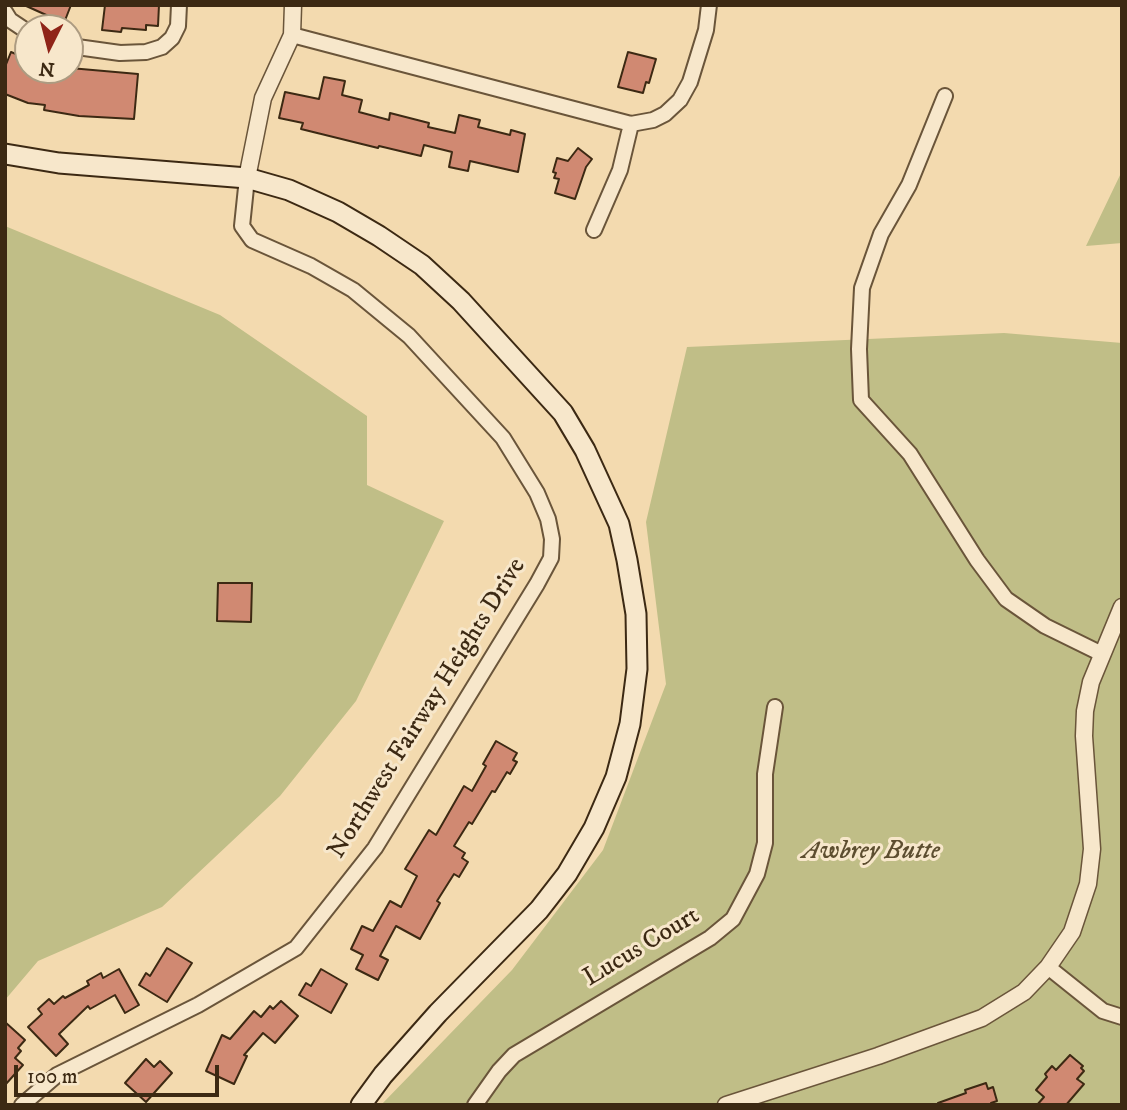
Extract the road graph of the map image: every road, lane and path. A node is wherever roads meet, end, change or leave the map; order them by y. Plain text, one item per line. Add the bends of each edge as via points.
1 (179, 5) edge
2 (293, 5) edge
3 (709, 5) edge
4 (292, 35) junction
5 (84, 49) edge
6 (945, 96) dead end
7 (631, 124) junction
8 (5, 154) edge
9 (247, 178) junction
10 (594, 230) dead end
11 (1122, 607) edge
12 (1102, 654) junction
13 (775, 707) dead end
14 (1048, 967) junction
15 (1122, 1017) edge
16 (22, 1105) edge
17 (361, 1105) edge
18 (475, 1105) edge
19 (726, 1105) edge

1 - 5 street via 178,26 162,47 120,53
2 - 4 street
3 - 7 street via 706,30 680,100 653,120
4 - 7 street
4 - 9 street via 263,98
6 - 12 street via 909,185 881,234 862,288 861,400 910,454 1006,600 1045,626
7 - 10 street via 620,170
8 - 9 main road via 59,163
9 - 16 street, Northwest Fairway Heights Drive via 242,226 252,240 353,290 409,336 503,438 548,519 551,558 375,848 296,948 198,1005 57,1076
9 - 17 main road via 338,212 422,265 563,413 619,524 635,614 637,668 629,724 616,777 594,828 539,910 438,1013
11 - 12 street
12 - 14 street via 1085,711 1091,866 1072,932
13 - 18 street, Lucus Court via 765,774 765,844 757,874 733,919 710,938 514,1055
14 - 15 street via 1103,1010
14 - 19 street via 1024,992 982,1018

